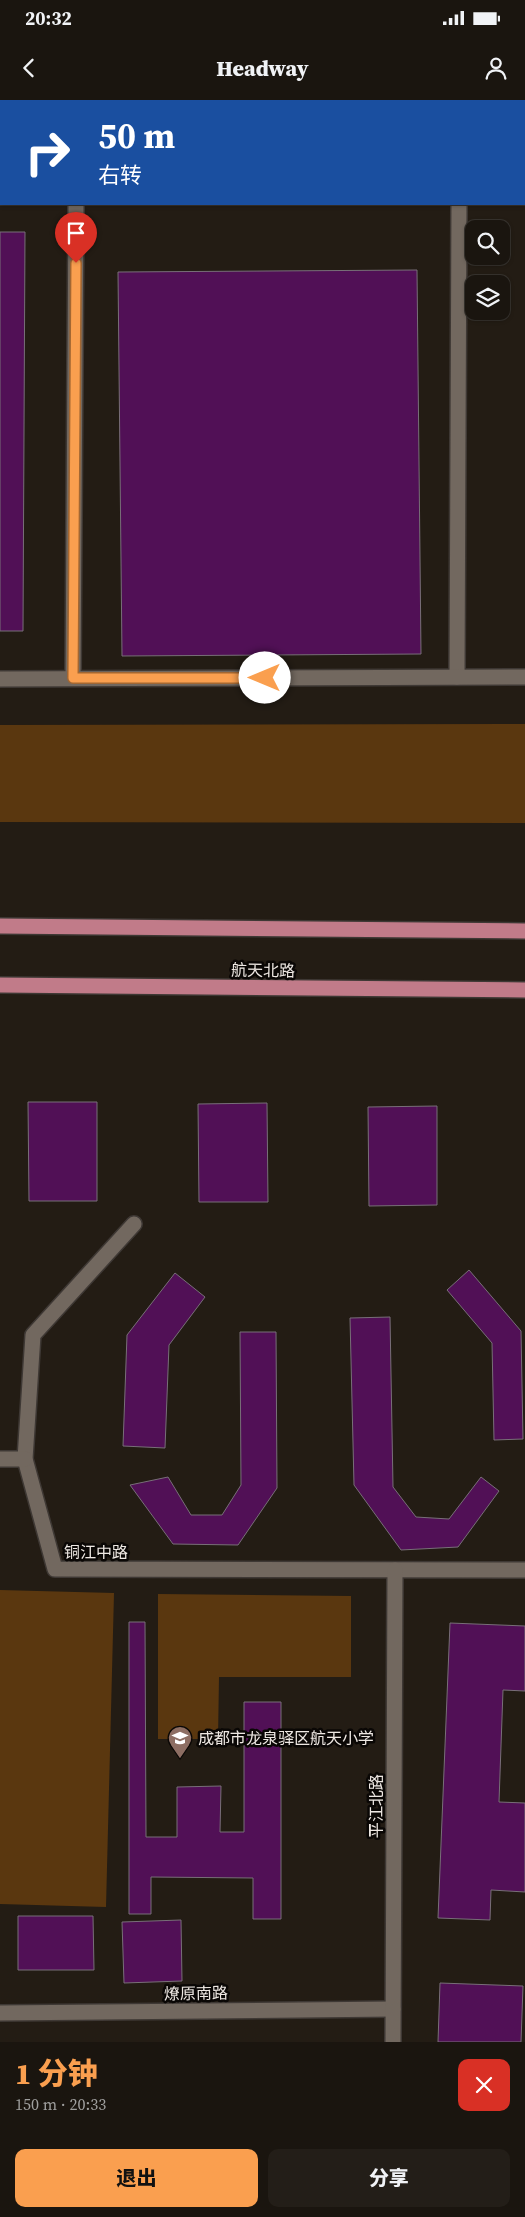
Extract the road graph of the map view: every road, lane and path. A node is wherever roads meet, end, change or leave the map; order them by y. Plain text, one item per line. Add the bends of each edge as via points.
1 (76, 205) edge
2 (458, 205) edge
3 (458, 677) junction
4 (525, 677) edge
5 (73, 678) junction
6 (0, 679) edge
7 (0, 926) edge
8 (525, 931) edge
9 (0, 985) edge
10 (525, 990) edge
11 (134, 1224) dead end
12 (0, 1459) edge
13 (25, 1460) junction
14 (395, 1570) junction
15 (525, 1570) edge
16 (393, 2009) junction
17 (0, 2013) edge
18 (393, 2042) edge

1 - 5 street
2 - 3 street
3 - 4 street
3 - 5 street
5 - 6 street
7 - 8 main road
9 - 10 main road, 航天北路
11 - 13 street, 铜江中路 via 33,1334
12 - 13 street
13 - 14 street, 铜江中路 via 55,1569
14 - 15 street, 铜江中路
14 - 16 street, 平江北路
16 - 17 street, 燎原南路
16 - 18 street, 平江北路

